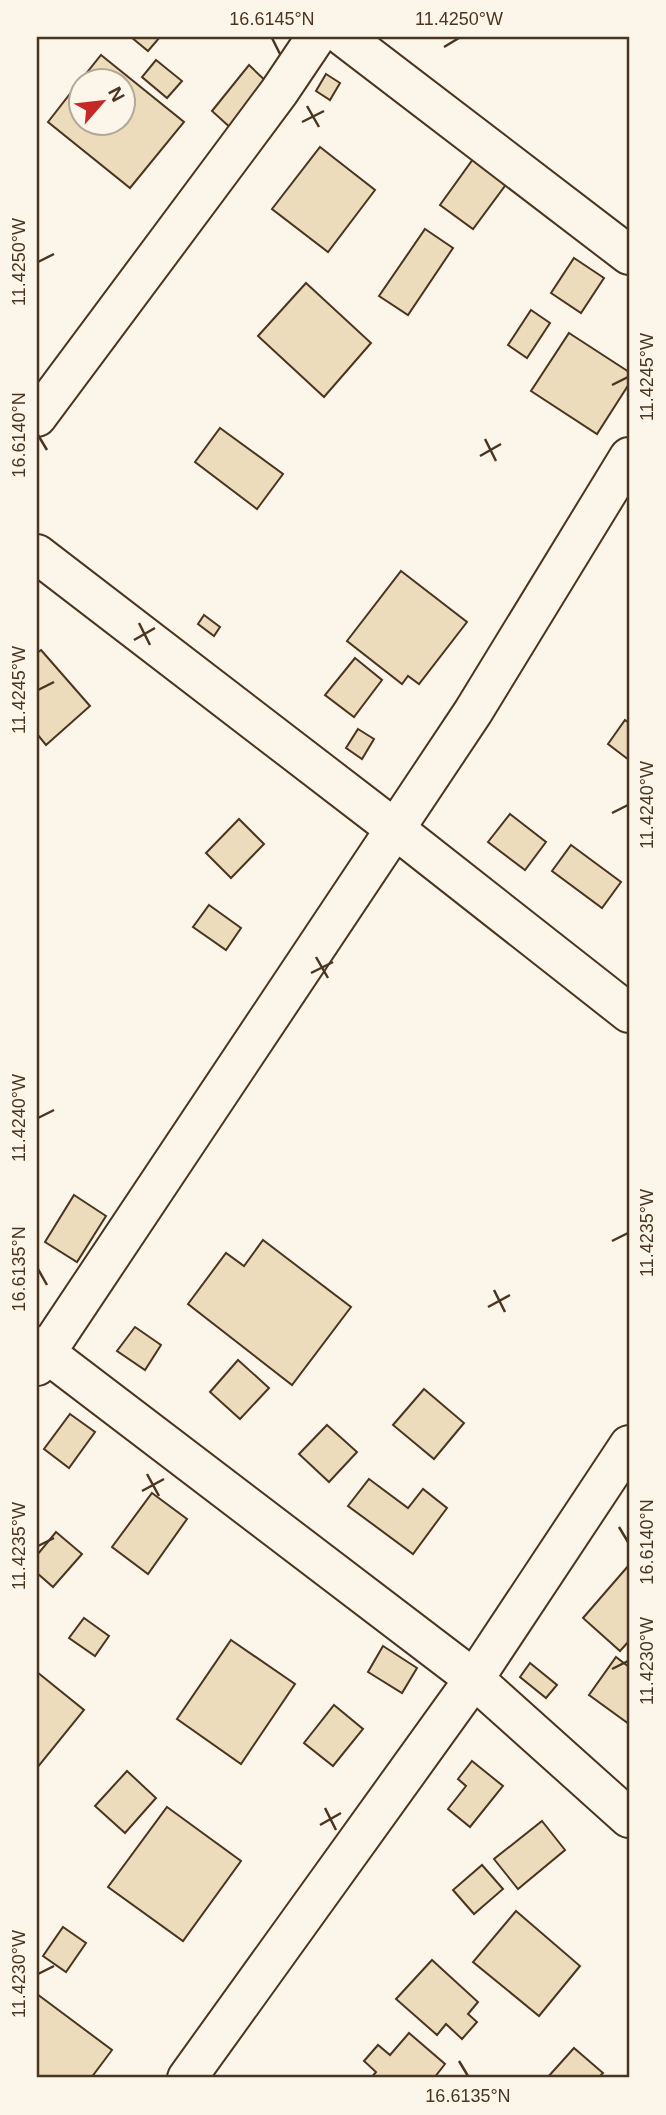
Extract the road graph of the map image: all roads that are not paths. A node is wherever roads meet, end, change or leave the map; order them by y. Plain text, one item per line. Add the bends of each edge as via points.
1 (316, 37) edge
2 (344, 37) edge
3 (629, 255) edge
4 (37, 417) edge
5 (629, 457) edge
6 (37, 554) edge
7 (395, 830) junction
8 (629, 1013) edge
9 (40, 1355) edge
10 (629, 1444) edge
11 (474, 1679) junction
12 (629, 1818) edge
13 (187, 2078) edge

1 - 4 street
2 - 3 street
5 - 7 street
6 - 7 street
7 - 8 street
7 - 9 street
9 - 11 street
10 - 11 street
11 - 12 street
11 - 13 street

